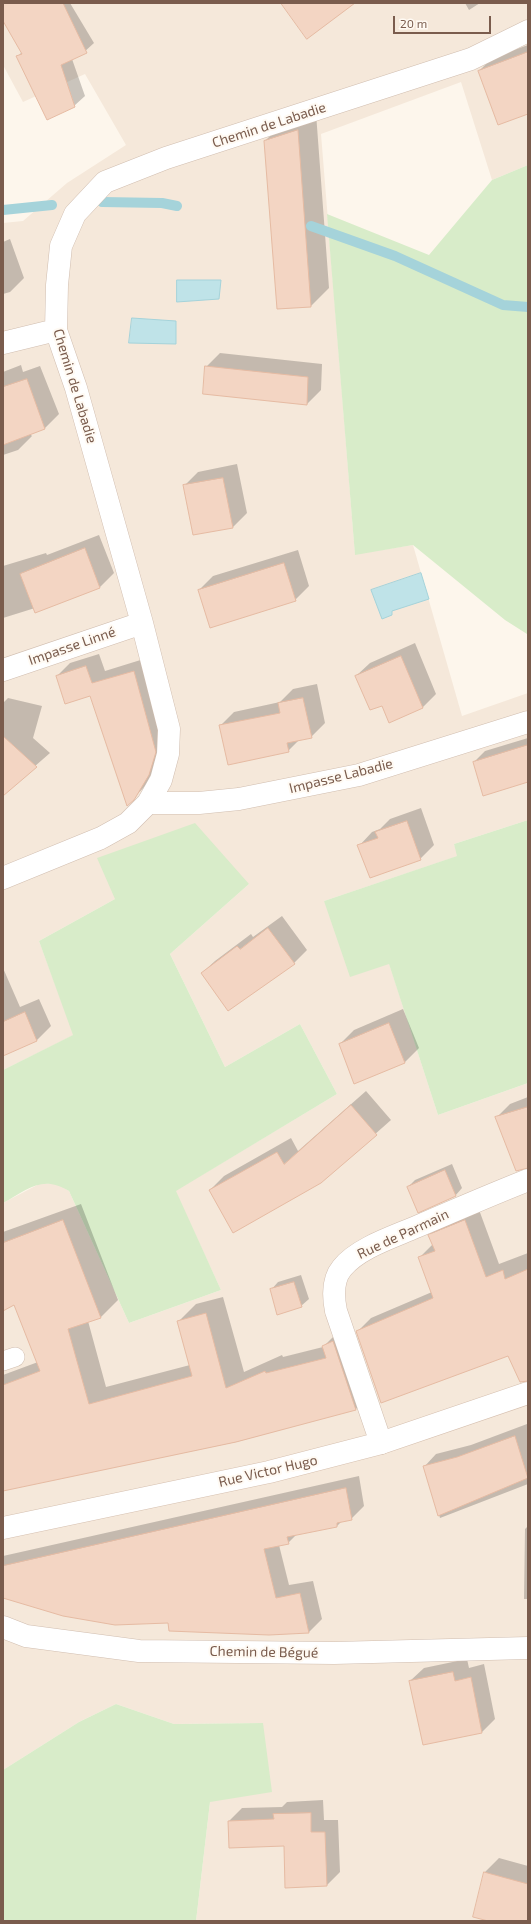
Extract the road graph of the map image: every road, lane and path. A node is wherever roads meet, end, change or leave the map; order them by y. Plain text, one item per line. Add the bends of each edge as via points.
1 (528, 32) edge
2 (56, 330) junction
3 (3, 343) edge
4 (142, 623) junction
5 (3, 670) edge
6 (528, 722) edge
7 (148, 802) junction
8 (3, 878) edge
9 (528, 1180) edge
10 (528, 1393) edge
11 (381, 1443) junction
12 (3, 1528) edge
13 (3, 1627) edge
14 (528, 1648) edge

1 - 2 street, Chemin de Labadie via 471,59 166,158 105,182 75,214 61,246
2 - 3 street
2 - 4 street, Chemin de Labadie via 76,388
4 - 5 street, Impasse Linné
4 - 7 street, Chemin de Labadie via 169,729 168,754 161,780
6 - 7 street, Impasse Labadie via 359,775 239,799 199,803
7 - 8 street, Chemin de Labadie via 128,823 101,838
9 - 11 street, Rue de Parmain via 383,1241 351,1258 336,1277 333,1294 336,1311
10 - 11 street, Rue Victor Hugo
11 - 12 street, Rue Victor Hugo via 269,1472
13 - 14 street, Chemin de Bégué via 26,1636 139,1651 334,1653

